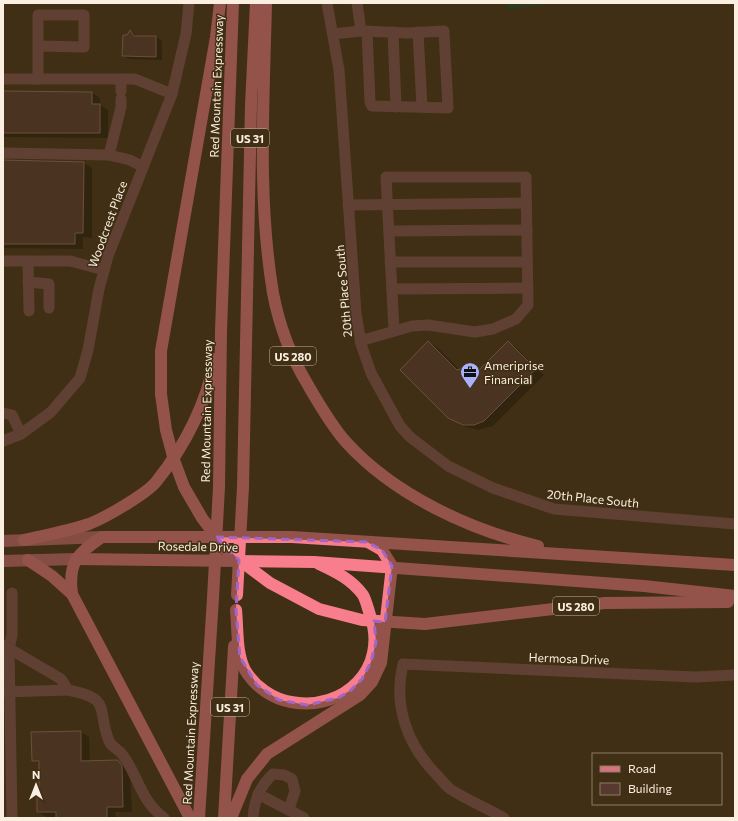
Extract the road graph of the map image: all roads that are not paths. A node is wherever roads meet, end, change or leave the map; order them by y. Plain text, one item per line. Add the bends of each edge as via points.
1 (188, 3) edge
2 (220, 3) edge
3 (233, 3) edge
4 (256, 3) edge
5 (266, 3) edge
6 (327, 3) edge
7 (358, 3) edge
8 (364, 31) junction
9 (393, 32) junction
10 (418, 32) junction
11 (332, 34) junction
12 (38, 46) junction
13 (3, 79) edge
14 (38, 79) junction
15 (121, 79) junction
16 (172, 94) junction
17 (396, 107) junction
18 (422, 107) junction
19 (3, 153) edge
20 (109, 156) junction
21 (143, 167) junction
22 (526, 203) junction
23 (387, 204) junction
24 (348, 205) junction
25 (527, 230) junction
26 (389, 231) junction
27 (3, 261) edge
28 (28, 261) junction
29 (390, 262) junction
30 (527, 262) junction
31 (104, 270) junction
32 (28, 282) junction
33 (528, 288) junction
34 (392, 289) junction
35 (49, 308) dead end
36 (29, 311) dead end
37 (394, 330) junction
38 (221, 331) junction
39 (360, 341) junction
40 (3, 413) edge
41 (20, 434) junction
42 (3, 441) edge
43 (735, 524) edge
44 (102, 537) junction
45 (24, 540) junction
46 (3, 541) edge
47 (367, 542) junction
48 (571, 554) junction
49 (28, 560) junction
50 (76, 560) junction
51 (3, 561) edge
52 (314, 562) junction
53 (733, 565) edge
54 (392, 566) junction
55 (12, 593) dead end
56 (72, 594) junction
57 (731, 599) edge
58 (236, 610) junction
59 (6, 647) edge
60 (735, 675) edge
61 (68, 690) junction
62 (7, 692) edge
63 (7, 769) edge
64 (258, 794) junction
65 (289, 809) junction
66 (12, 818) edge
67 (164, 818) edge
68 (190, 818) edge
69 (199, 818) edge
70 (224, 818) edge
71 (231, 818) edge
72 (253, 818) edge
73 (304, 818) edge
74 (504, 818) edge

1 - 16 street, Woodcrest Place via 186,34
2 - 57 highway, US 280, bridge via 162,351 161,394 166,430 184,487 202,518 226,550 270,583 318,609 362,620 425,624 605,603
3 - 38 highway, Red Mountain Expressway / US 31
4 - 58 highway, US 31, bridge via 251,106 243,487
5 - 48 highway, US 280 via 263,201 273,294 286,341 298,368 346,442 370,465 404,490 434,508 513,540
6 - 11 street, 20th Place South
7 - 8 street
8 - 9 street
8 - 11 street
8 - 17 street via 370,102 376,107
9 - 10 street
9 - 17 street
10 - 18 street
10 - 18 street via 444,31 448,108
11 - 24 street, 20th Place South via 339,70
12 - 12 street via 38,16 84,15 84,47
12 - 14 street
13 - 14 street
14 - 15 street
15 - 16 street via 135,79
15 - 20 street via 121,107
16 - 21 street, Woodcrest Place
17 - 18 street
19 - 20 street
20 - 21 street via 130,160
21 - 31 street, Woodcrest Place via 126,206
22 - 23 street
22 - 23 street via 526,177 386,177
22 - 25 street
23 - 24 street
23 - 26 street
24 - 39 street, 20th Place South
25 - 26 street
25 - 30 street
26 - 29 street
27 - 28 street
28 - 31 street via 70,261
28 - 32 street
29 - 30 street
29 - 34 street
30 - 33 street
31 - 41 street, Woodcrest Place via 80,378 51,412
32 - 35 street via 49,284
32 - 36 street
33 - 34 street
33 - 37 street via 528,305 516,320 493,329 475,332 428,325
34 - 37 street
37 - 39 street
38 - 45 highway via 210,384 192,428 155,483 120,508 90,523
38 - 69 highway, Red Mountain Expressway / US 31, bridge via 219,486
39 - 43 street, 20th Place South via 371,373 400,426 448,466 480,482 554,509
40 - 41 street via 12,415
41 - 42 street, Woodcrest Place
44 - 45 main road, Rosedale Drive
44 - 47 highway, Rosedale Drive via 292,538
44 - 50 highway
45 - 46 main road, Rosedale Drive
47 - 48 highway, Rosedale Drive
47 - 54 highway via 382,550
48 - 53 highway, US 280
49 - 50 main road, Rosedale Drive
49 - 51 main road, Rosedale Drive
49 - 56 highway via 52,576
50 - 52 highway, Rosedale Drive
50 - 56 highway via 70,576
52 - 54 highway, Rosedale Drive
52 - 58 highway via 345,577 364,596 375,627 376,642 370,662 362,679 351,690 338,698 308,705 279,700 257,685 245,670 240,657
54 - 57 highway, Rosedale Drive via 644,586
54 - 71 highway via 381,663 372,682 360,694 268,754 247,779
55 - 59 street via 12,635
56 - 68 highway
58 - 70 highway, US 31
59 - 61 street via 61,679
59 - 62 street
60 - 74 street, Hermosa Drive via 695,677 403,664 399,678 400,706 416,750 450,788
61 - 62 street
61 - 67 street via 95,699 102,710 109,742 123,755 146,800
62 - 63 street
63 - 66 street
64 - 65 street
64 - 65 street via 273,774 284,775 292,779 296,791
64 - 72 street
65 - 73 street

